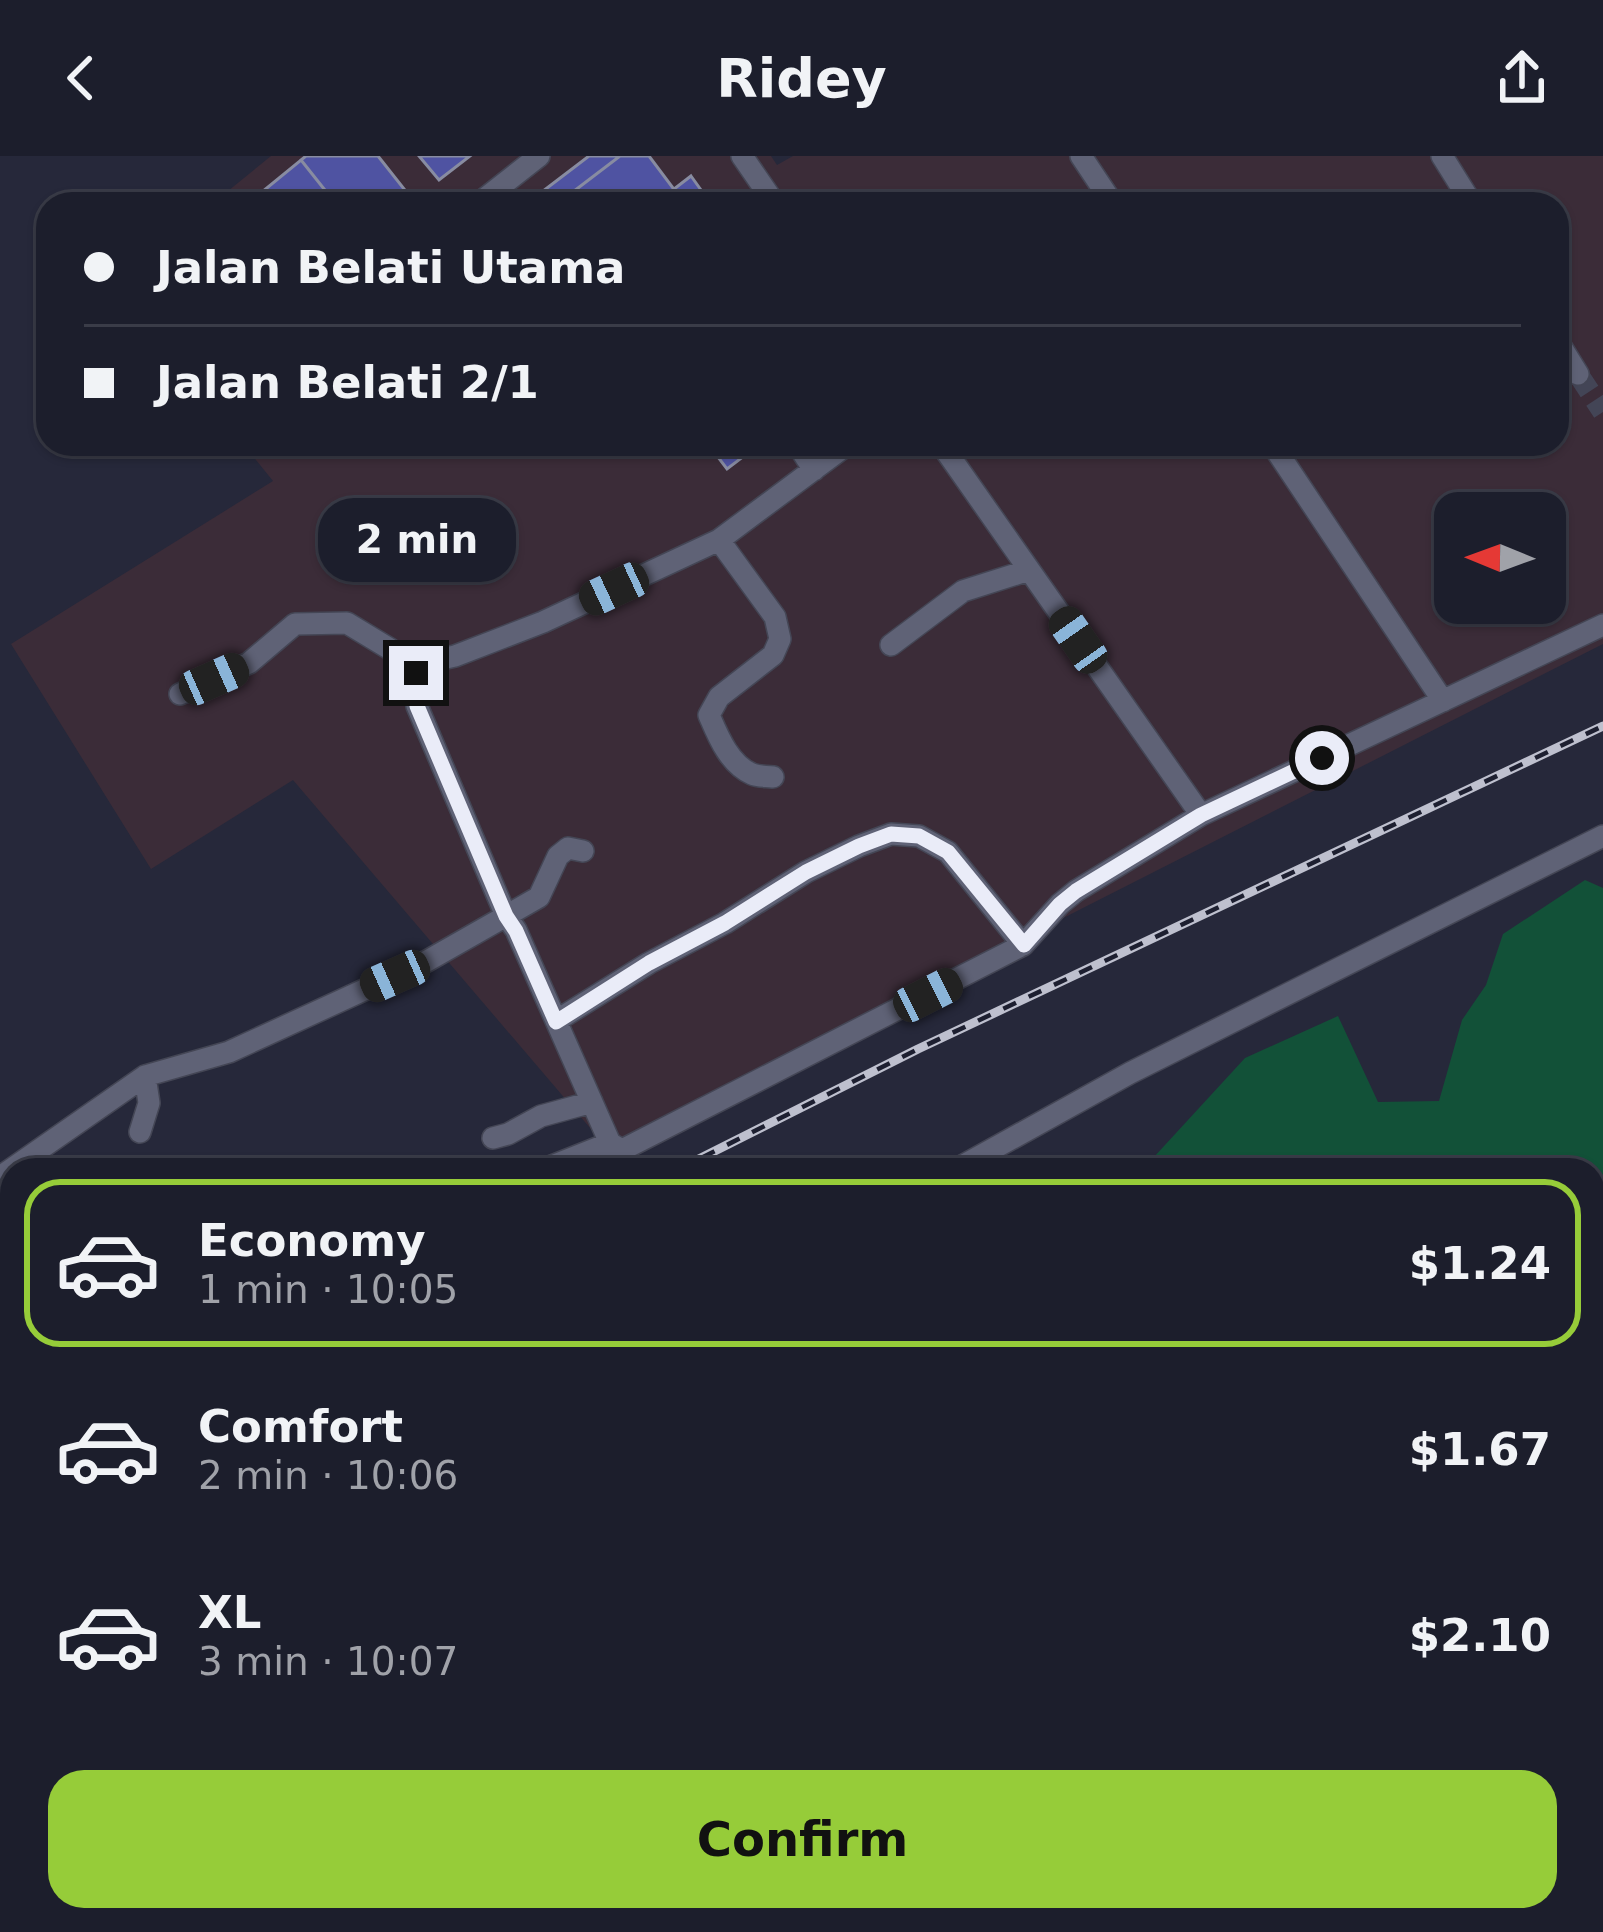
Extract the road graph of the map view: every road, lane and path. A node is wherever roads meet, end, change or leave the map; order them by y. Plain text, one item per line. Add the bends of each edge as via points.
1 (539, 156) edge
2 (742, 156) edge
3 (1081, 156) edge
4 (1442, 156) edge
5 (493, 192) edge
6 (767, 192) edge
7 (1105, 192) edge
8 (1464, 192) edge
9 (1569, 359) edge
10 (1578, 374) tunnel mouth
11 (805, 456) edge
12 (832, 456) edge
13 (949, 456) edge
14 (1280, 456) edge
15 (814, 470) junction
16 (719, 540) junction
17 (1029, 570) junction
18 (1603, 625) edge
19 (891, 645) dead end
20 (416, 673) junction
21 (180, 694) dead end
22 (1443, 701) junction
23 (773, 777) dead end
24 (1201, 815) junction
25 (1603, 836) edge
26 (583, 851) dead end
27 (506, 916) junction
28 (1024, 945) junction
29 (556, 1022) junction
30 (146, 1076) junction
31 (592, 1102) junction
32 (140, 1132) dead end
33 (493, 1138) dead end
34 (610, 1143) junction
35 (27, 1158) edge
36 (572, 1158) edge
37 (977, 1158) edge

1 - 5 street
2 - 6 street
3 - 7 street
4 - 8 street
9 - 10 street
11 - 15 street
12 - 15 street
13 - 17 street
14 - 22 street
15 - 16 street
16 - 20 street
16 - 23 street via 775,617 780,639 710,715 735,761
17 - 19 street via 963,591
17 - 24 street
18 - 22 street
20 - 21 street via 347,623 295,625 250,663
20 - 27 street via 417,706
22 - 24 street
24 - 28 street via 1076,891
25 - 37 street
26 - 27 street via 558,856 538,897
27 - 29 street
27 - 30 street via 229,1052
28 - 29 street via 948,852 919,836 891,834 806,872
28 - 34 street via 628,1148
29 - 31 street
30 - 32 street
30 - 35 street
31 - 33 street
31 - 34 street
34 - 36 street

